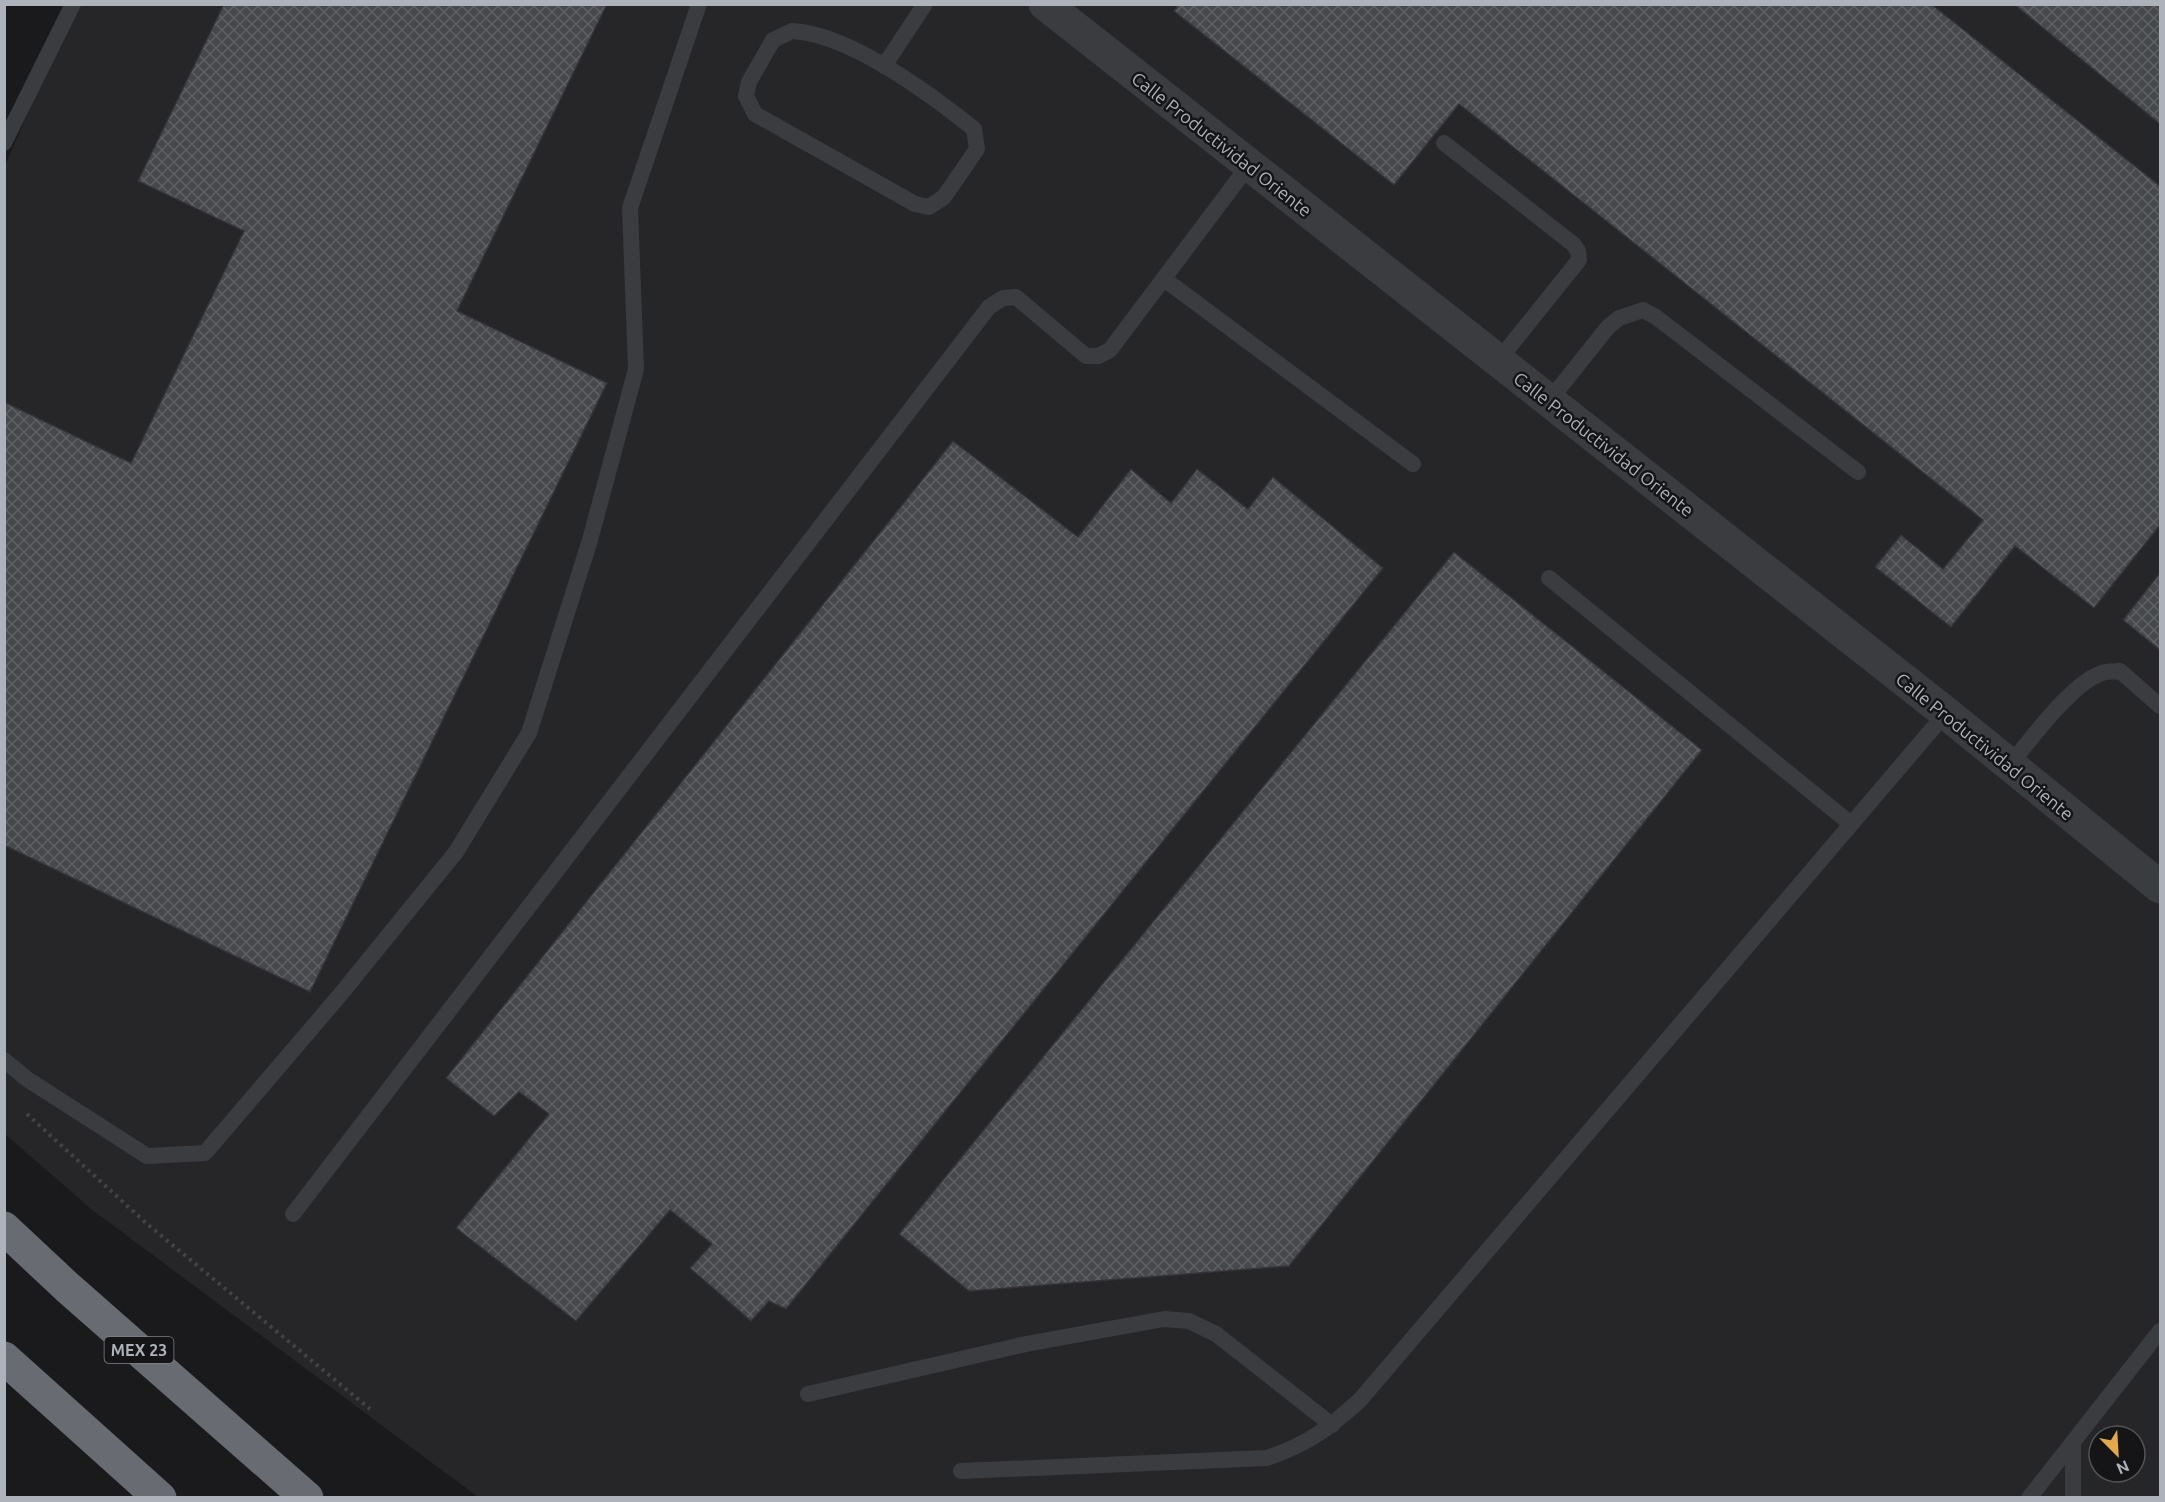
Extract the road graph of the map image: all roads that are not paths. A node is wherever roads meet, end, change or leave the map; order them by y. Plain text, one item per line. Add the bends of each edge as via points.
1 (73, 4) edge
2 (699, 4) edge
3 (925, 4) edge
4 (1045, 4) edge
5 (884, 66) junction
6 (4, 143) edge
7 (1444, 143) dead end
8 (1249, 165) junction
9 (1164, 279) junction
10 (1498, 361) junction
11 (1549, 401) junction
12 (1413, 464) dead end
13 (1858, 472) dead end
14 (1549, 578) dead end
15 (2160, 706) edge
16 (1946, 713) junction
17 (2010, 765) junction
18 (1851, 824) junction
19 (2160, 887) edge
20 (4, 1060) edge
21 (293, 1214) dead end
22 (4, 1228) edge
23 (2157, 1338) edge
24 (4, 1359) edge
25 (808, 1394) dead end
26 (1332, 1425) junction
27 (2073, 1443) junction
28 (276, 1470) junction
29 (961, 1471) dead end
30 (160, 1497) edge
31 (307, 1497) edge
32 (316, 1497) edge
33 (2029, 1497) edge
34 (2073, 1497) edge

1 - 6 lane
2 - 20 lane via 630,208 636,369 590,540 530,733 456,852 205,1153 147,1156
3 - 5 lane
4 - 8 street, Calle Productividad Oriente
5 - 5 lane via 974,129 977,149 944,196 929,207 915,204 755,114 746,96 749,82 773,40 792,31 811,32
7 - 10 lane via 1578,251 1579,260
8 - 9 lane
8 - 10 street, Calle Productividad Oriente
9 - 12 lane
9 - 21 lane via 1110,350 1098,356 1086,356 1016,297 1003,298 989,307
10 - 11 street, Calle Productividad Oriente
11 - 13 lane via 1608,327 1619,318 1642,310
11 - 16 street, Calle Productividad Oriente
14 - 18 lane
15 - 17 lane via 2120,671 2102,673 2063,703
16 - 17 street, Calle Productividad Oriente
16 - 18 lane
17 - 19 street, Calle Productividad Oriente
18 - 26 lane via 1360,1400
22 - 28 highway, MEX 23
23 - 27 lane
24 - 30 highway
25 - 26 lane via 1026,1344 1172,1319 1189,1321 1216,1334
26 - 29 lane via 1302,1446 1267,1458
27 - 33 lane
27 - 34 lane
28 - 31 highway, MEX 23
28 - 32 highway

